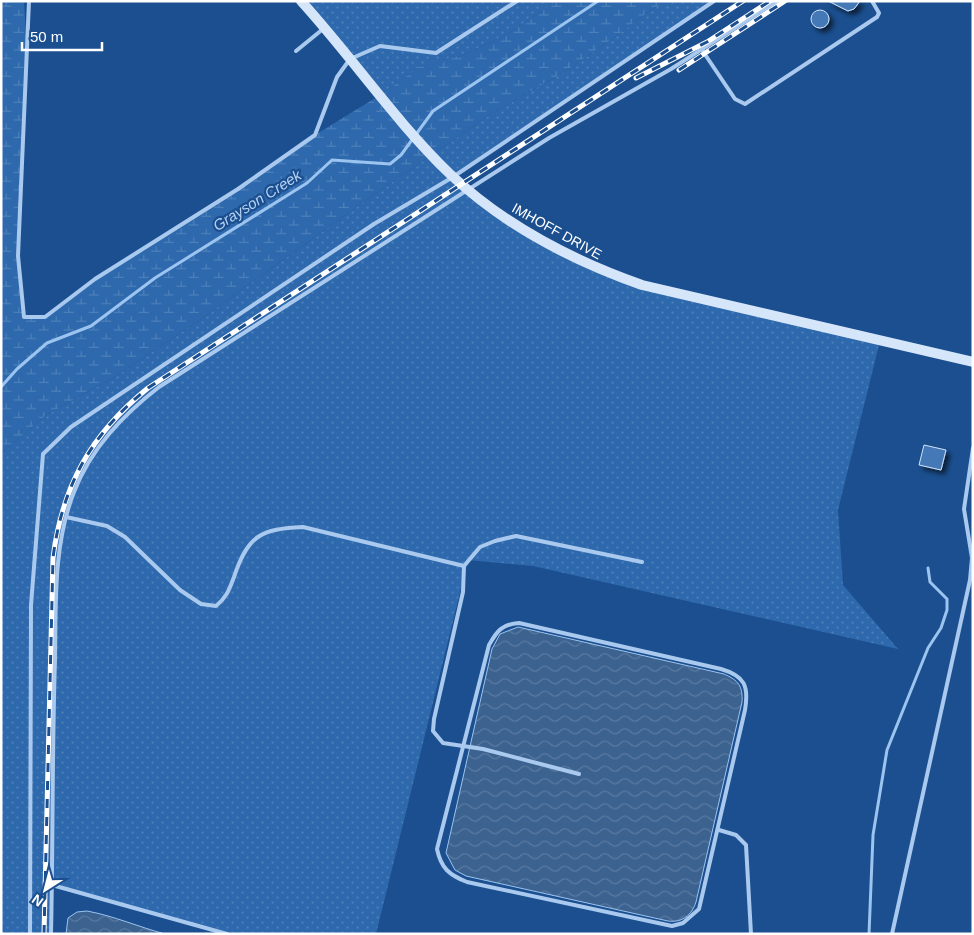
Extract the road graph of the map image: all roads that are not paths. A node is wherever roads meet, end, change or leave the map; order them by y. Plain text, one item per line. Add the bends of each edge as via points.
1 (29, 1) edge
2 (301, 1) edge
3 (517, 1) edge
4 (714, 1) edge
5 (777, 1) edge
6 (872, 1) edge
7 (324, 27) junction
8 (702, 50) junction
9 (296, 51) dead end
10 (350, 58) junction
11 (450, 174) junction
12 (468, 190) junction
13 (973, 362) edge
14 (973, 448) edge
15 (66, 517) junction
16 (642, 562) dead end
17 (464, 566) junction
18 (464, 746) junction
19 (579, 774) dead end
20 (719, 830) junction
21 (52, 885) junction
22 (30, 934) edge
23 (52, 934) edge
24 (227, 934) edge
25 (751, 934) edge
26 (892, 934) edge

1 - 10 lane via 18,256 24,317 45,316 95,279 238,189 315,135 337,77
2 - 7 street, IMHOFF DRIVE
3 - 10 lane via 436,53 380,46
4 - 11 lane
5 - 8 lane
6 - 8 lane via 879,13 877,18 745,104 735,99
7 - 9 lane
7 - 10 street, IMHOFF DRIVE
8 - 12 lane via 652,81 584,116
10 - 11 street, IMHOFF DRIVE
11 - 12 street, IMHOFF DRIVE
11 - 22 lane via 71,427 44,454 31,604
12 - 13 street, IMHOFF DRIVE via 505,219 543,242 604,272 642,285
12 - 15 lane via 137,404 100,444 74,490
14 - 26 lane via 964,509 972,558 970,580
15 - 17 lane via 107,526 125,536 180,590 201,604 216,606 227,597 246,550 259,534 280,528 303,527
15 - 21 lane via 59,550 57,588
16 - 17 lane via 516,536 480,548
17 - 18 lane via 463,592 433,731 443,744
18 - 19 lane
18 - 20 lane via 437,849 440,863 448,872 468,882 672,926 683,924 699,909
18 - 20 lane via 489,645 506,624 519,623 733,672 745,684 748,697
20 - 25 lane via 736,835 746,845
21 - 23 lane
21 - 24 lane

